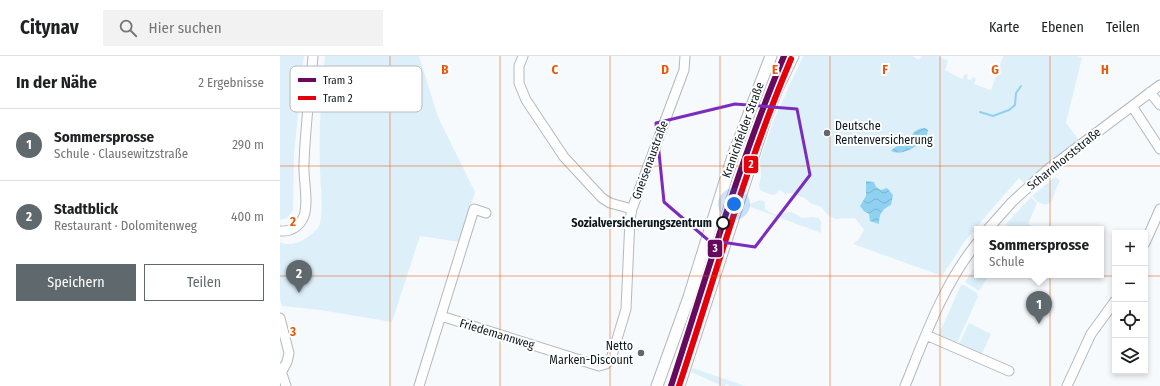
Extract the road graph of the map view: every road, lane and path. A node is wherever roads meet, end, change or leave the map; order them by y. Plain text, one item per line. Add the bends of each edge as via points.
1 (313, 56) edge
2 (523, 56) edge
3 (684, 56) edge
4 (771, 56) edge
5 (793, 56) edge
6 (312, 66) edge
7 (1160, 85) edge
8 (1148, 94) junction
9 (1132, 106) junction
10 (1160, 106) edge
11 (308, 112) edge
12 (1160, 149) edge
13 (632, 209) junction
14 (1160, 209) edge
15 (486, 213) dead end
16 (991, 226) edge
17 (280, 231) edge
18 (1148, 236) edge
19 (974, 248) edge
20 (1114, 302) edge
21 (441, 316) junction
22 (280, 318) edge
23 (926, 335) junction
24 (281, 370) edge
25 (1008, 371) dead end
26 (286, 386) edge
27 (420, 386) edge
28 (657, 386) edge
29 (679, 386) edge
30 (904, 386) edge
31 (1067, 386) edge

1 - 6 street
2 - 13 street, Gneisenaustraße via 519,66 520,83 526,100 564,157 602,198
3 - 13 street, Gneisenaustraße via 684,70
4 - 28 main road, Kranichfelder Straße via 734,153 689,297
5 - 29 main road, Kranichfelder Straße via 766,117
7 - 8 street, Scharnhorststraße
8 - 9 street, Scharnhorststraße
8 - 10 street
9 - 12 street
9 - 16 street, Scharnhorststraße via 1048,170 1012,202
11 - 17 street via 304,158 305,211 298,225 291,230
13 - 21 street, Friedemannweg via 626,309 611,359 606,364 600,366
14 - 18 street
15 - 21 street via 474,209
19 - 23 street via 953,279
20 - 31 street via 1090,334
21 - 27 street
22 - 24 street via 289,353 287,362
23 - 25 street
23 - 30 street
24 - 26 street

